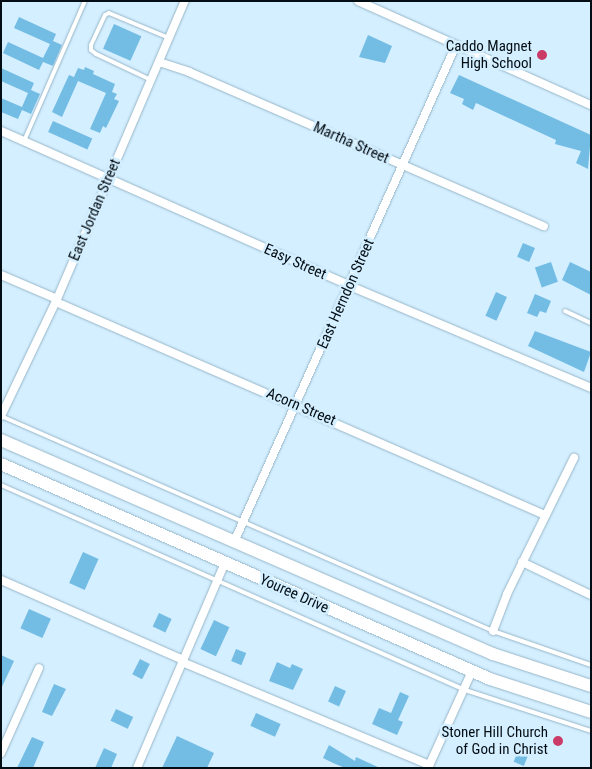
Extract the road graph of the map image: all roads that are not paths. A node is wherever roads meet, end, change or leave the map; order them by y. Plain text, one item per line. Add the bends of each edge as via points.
1 (85, 1) edge
2 (185, 1) edge
3 (358, 1) edge
4 (169, 38) junction
5 (459, 47) junction
6 (159, 62) junction
7 (151, 80) junction
8 (591, 105) edge
9 (1, 131) edge
10 (24, 141) junction
11 (403, 166) junction
12 (108, 178) junction
13 (544, 226) dead end
14 (1, 275) edge
15 (350, 286) junction
16 (57, 300) junction
17 (565, 311) dead end
18 (591, 323) edge
19 (591, 388) edge
20 (296, 406) junction
21 (1, 416) edge
22 (1, 440) edge
23 (574, 458) dead end
24 (1, 464) edge
25 (1, 485) edge
26 (544, 515) junction
27 (243, 523) junction
28 (234, 542) junction
29 (522, 562) junction
30 (225, 564) junction
31 (1, 580) edge
32 (217, 580) junction
33 (591, 595) edge
34 (492, 631) junction
35 (182, 661) junction
36 (591, 665) edge
37 (39, 668) dead end
38 (472, 671) junction
39 (591, 686) edge
40 (465, 690) junction
41 (591, 712) edge
42 (591, 731) edge
43 (1, 753) edge
44 (428, 766) edge
45 (136, 768) edge

1 - 10 lane
2 - 4 street, East Jordan Street
3 - 5 street
4 - 6 street, East Jordan Street
4 - 7 lane via 114,13 105,15 98,30 91,50
5 - 8 street
5 - 11 street, East Herndon Street
6 - 7 street, East Jordan Street
6 - 11 street, Martha Street via 189,72
7 - 12 street, East Jordan Street
9 - 10 street, Easy Street
10 - 12 street, Easy Street
11 - 13 street, Martha Street
11 - 15 street, East Herndon Street
12 - 15 street, Easy Street
12 - 16 street, East Jordan Street
14 - 16 street, Acorn Street
15 - 19 street, Easy Street
15 - 20 street, East Herndon Street
16 - 20 street, Acorn Street
16 - 21 street, East Jordan Street
17 - 18 lane
20 - 26 street, Acorn Street
20 - 27 street, East Herndon Street
21 - 27 lane
22 - 28 main road, Youree Drive
23 - 26 street
24 - 30 main road, Youree Drive
25 - 32 lane
26 - 29 street
27 - 28 street, East Herndon Street
27 - 34 lane
28 - 30 main road
28 - 39 main road, Youree Drive via 500,657
29 - 33 street
29 - 34 street
30 - 32 street
30 - 38 main road, Youree Drive
31 - 35 street
32 - 35 street
32 - 40 lane
34 - 36 lane
35 - 44 street
35 - 45 street
37 - 43 street
38 - 40 street
38 - 41 main road, Youree Drive via 519,690
40 - 42 lane
40 - 44 street

